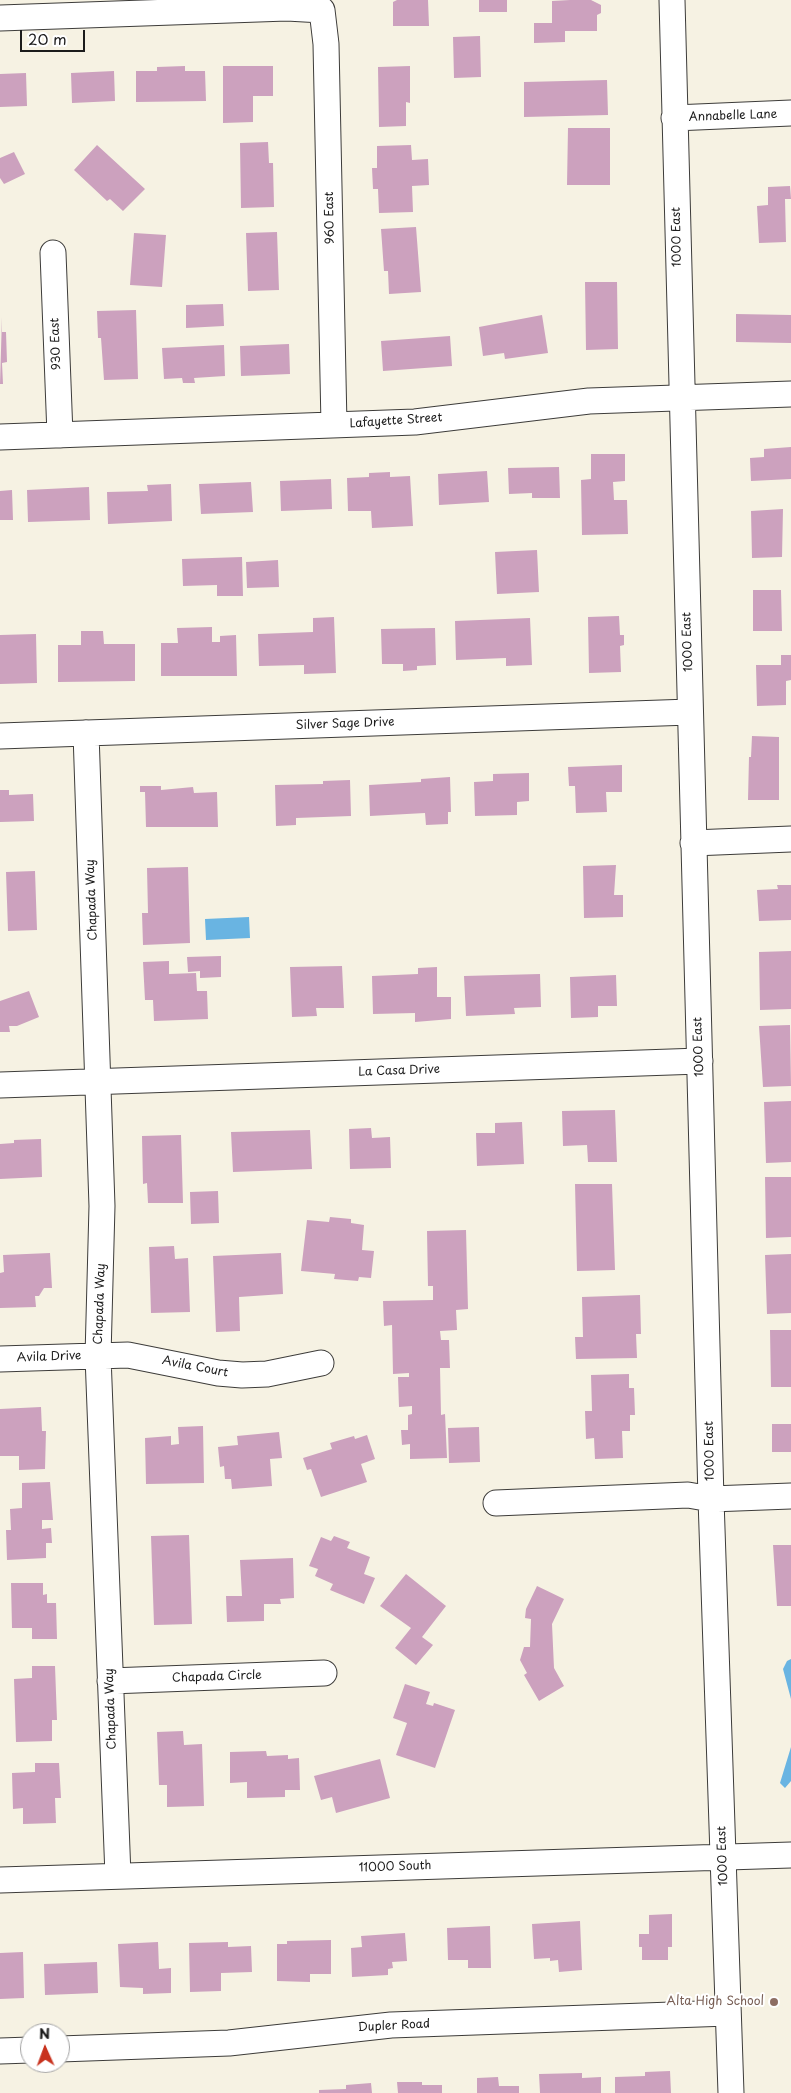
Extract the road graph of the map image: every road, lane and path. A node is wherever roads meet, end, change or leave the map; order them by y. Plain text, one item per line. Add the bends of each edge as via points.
1 (672, 0) edge
2 (0, 18) edge
3 (791, 114) edge
4 (674, 118) junction
5 (53, 253) dead end
6 (791, 394) edge
7 (681, 397) junction
8 (334, 425) junction
9 (60, 435) junction
10 (0, 437) edge
11 (690, 712) junction
12 (86, 733) junction
13 (0, 736) edge
14 (791, 839) edge
15 (693, 843) junction
16 (700, 1061) junction
17 (98, 1081) junction
18 (0, 1085) edge
19 (98, 1356) junction
20 (0, 1359) edge
21 (321, 1364) dead end
22 (791, 1496) edge
23 (711, 1498) junction
24 (496, 1503) dead end
25 (324, 1674) dead end
26 (110, 1681) junction
27 (791, 1854) edge
28 (723, 1856) junction
29 (118, 1876) junction
30 (0, 1880) edge
31 (728, 2013) junction
32 (70, 2049) edge
33 (20, 2050) edge
34 (0, 2051) edge
35 (731, 2093) edge

1 - 4 street, 1000 East
2 - 8 street, 960 East via 287,8 322,10 326,44
3 - 4 street, Annabelle Lane
4 - 7 street, 1000 East
5 - 9 street, 930 East
6 - 7 street, Lafayette Street
7 - 8 street, Lafayette Street via 589,401 415,422
7 - 11 street, 1000 East
8 - 9 street, Lafayette Street
9 - 10 street, Lafayette Street
11 - 12 street, Silver Sage Drive
11 - 15 street, 1000 East
12 - 13 street, Silver Sage Drive
12 - 17 street, Chapada Way
14 - 15 street
15 - 16 street, 1000 East
16 - 17 street, La Casa Drive
16 - 23 street, 1000 East
17 - 18 street, La Casa Drive
17 - 19 street, Chapada Way via 102,1206
19 - 20 street, Avila Drive
19 - 21 street, Avila Court via 128,1355 242,1375
19 - 26 street, Chapada Way
22 - 23 street
23 - 24 street via 688,1495
23 - 28 street, 1000 East
25 - 26 street, Chapada Circle
26 - 29 street, Chapada Way
27 - 28 street, 11000 South
28 - 29 street, 11000 South
28 - 31 street, 1000 East
29 - 30 street, 11000 South
31 - 32 street, Dupler Road via 391,2025 229,2043
31 - 35 street, 1000 East
33 - 34 street

